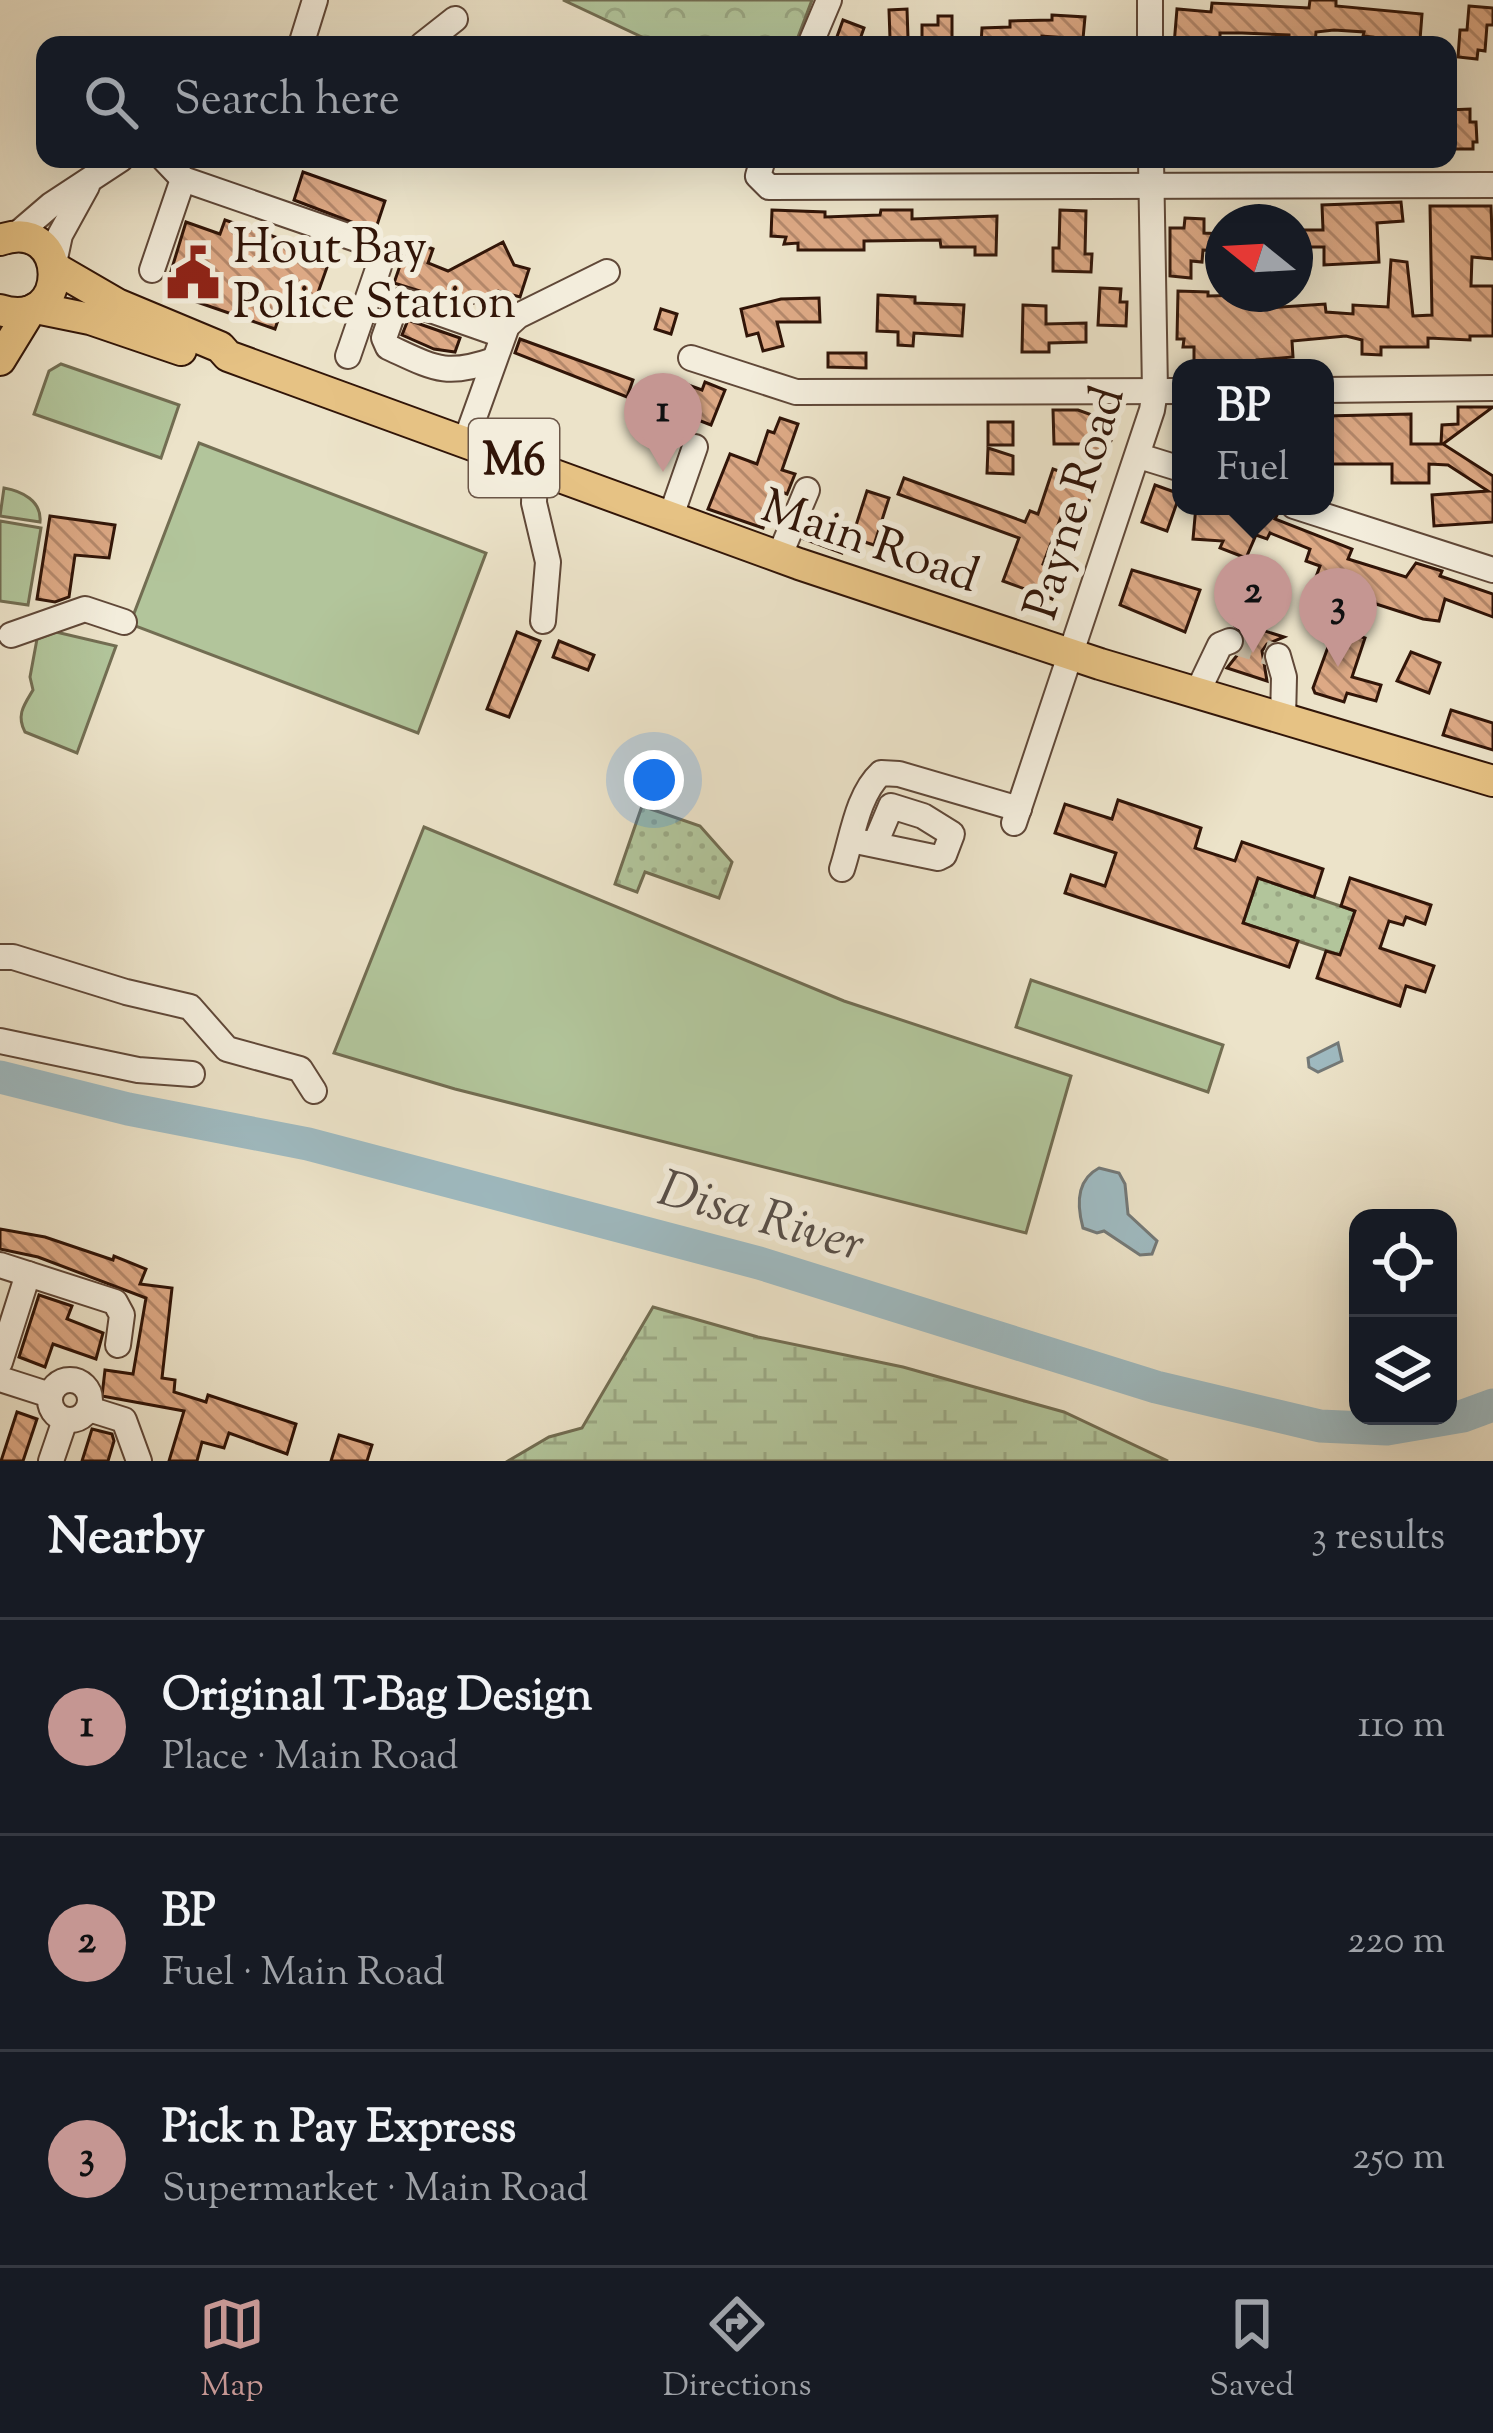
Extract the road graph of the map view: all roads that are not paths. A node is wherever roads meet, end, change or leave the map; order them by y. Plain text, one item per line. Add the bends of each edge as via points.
1 (315, 0) edge
2 (829, 0) edge
3 (1150, 0) edge
4 (455, 19) dead end
5 (305, 36) edge
6 (433, 36) edge
7 (814, 36) edge
8 (1150, 36) edge
9 (109, 168) edge
10 (173, 168) edge
11 (760, 168) edge
12 (1150, 168) edge
13 (183, 179) junction
14 (92, 180) junction
15 (1493, 184) edge
16 (1151, 186) junction
17 (5, 237) edge
18 (54, 266) junction
19 (152, 271) dead end
20 (607, 272) dead end
21 (22, 310) edge
22 (502, 335) junction
23 (228, 356) junction
24 (348, 356) dead end
25 (691, 358) dead end
26 (0, 360) edge
27 (494, 360) junction
28 (1493, 388) edge
29 (1334, 390) edge
30 (1168, 391) edge
31 (466, 440) junction
32 (695, 447) dead end
33 (1138, 456) junction
34 (535, 465) junction
35 (1172, 466) edge
36 (807, 490) dead end
37 (1322, 515) edge
38 (671, 516) junction
39 (779, 556) junction
40 (1493, 571) edge
41 (543, 621) dead end
42 (124, 622) dead end
43 (11, 635) dead end
44 (1230, 641) dead end
45 (1069, 654) junction
46 (1278, 656) dead end
47 (1197, 693) junction
48 (1283, 719) junction
49 (1493, 781) edge
50 (842, 869) dead end
51 (0, 957) edge
52 (0, 1041) edge
53 (192, 1074) dead end
54 (314, 1091) dead end
55 (0, 1265) edge
56 (28, 1274) junction
57 (118, 1346) dead end
58 (0, 1362) edge
59 (0, 1379) edge
60 (50, 1395) junction
61 (77, 1414) junction
62 (51, 1461) edge
63 (139, 1461) edge

1 - 5 street
2 - 7 street
3 - 8 street
4 - 6 street
9 - 14 street
10 - 13 street
11 - 16 street via 769,187
12 - 16 street, Payne Road
13 - 19 street
13 - 24 street via 378,254
14 - 17 street
14 - 18 street via 68,217
15 - 16 street
16 - 30 street, Payne Road
17 - 18 main road, M6 via 32,239
18 - 21 main road via 54,284
18 - 23 main road, Main Road / M6
20 - 22 street via 518,316
21 - 23 main road, Main Road / M6 via 90,319
21 - 26 main road
22 - 27 street
22 - 27 street via 403,299 384,338 388,347 445,371
23 - 31 main road, Main Road / M6
25 - 30 street via 796,392
27 - 31 street
28 - 29 street
30 - 33 street, Payne Road
31 - 34 main road, Main Road / M6
32 - 38 street
33 - 35 street
33 - 45 street, Payne Road
34 - 38 main road, Main Road / M6
34 - 41 street via 534,503 548,562
36 - 39 street
37 - 40 street
38 - 39 main road, Main Road / M6
39 - 45 main road, Main Road / M6
42 - 43 street via 85,609
44 - 47 street via 1220,645
45 - 47 main road, Main Road / M6
45 - 50 street, Payne Road via 1017,816 881,773 872,782 863,842
46 - 48 street
47 - 48 main road, Main Road / M6
48 - 49 main road, Main Road / M6
51 - 54 street via 190,1007 227,1049 300,1069
52 - 53 street
55 - 56 street
56 - 57 street via 115,1302 122,1315
56 - 58 street
59 - 60 street
60 - 61 street via 52,1410
60 - 61 street via 58,1383 76,1380 89,1393
61 - 62 street
61 - 63 street via 124,1420

